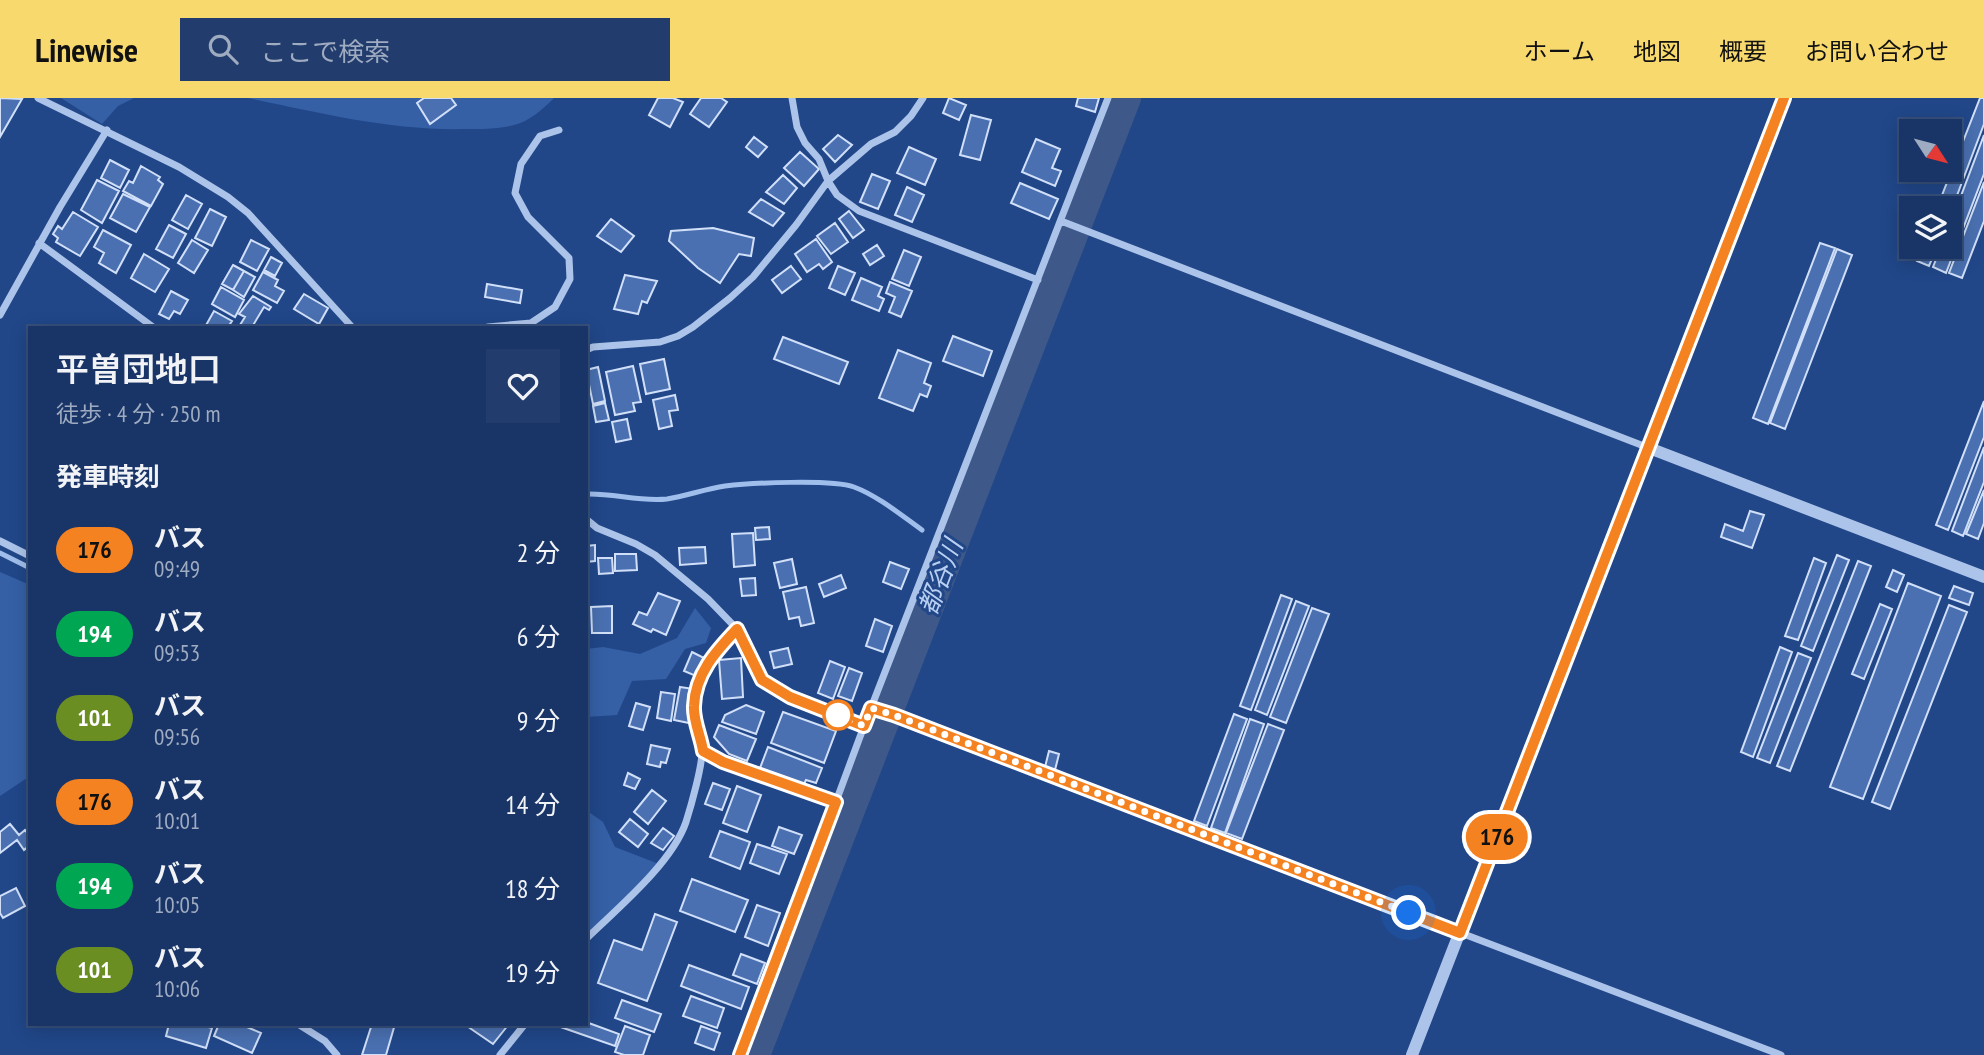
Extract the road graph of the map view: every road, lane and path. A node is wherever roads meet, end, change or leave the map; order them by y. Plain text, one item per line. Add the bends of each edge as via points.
1 (38, 98) edge
2 (792, 98) edge
3 (923, 98) edge
4 (1108, 98) edge
5 (1784, 98) edge
6 (107, 130) junction
7 (559, 130) dead end
8 (828, 181) junction
9 (1065, 223) junction
10 (39, 243) junction
11 (1038, 280) junction
12 (0, 315) edge
13 (152, 326) edge
14 (351, 326) edge
15 (499, 326) edge
16 (588, 349) edge
17 (1649, 448) junction
18 (588, 521) edge
19 (0, 541) edge
20 (28, 555) edge
21 (1984, 577) edge
22 (737, 629) junction
23 (875, 709) junction
24 (864, 726) junction
25 (703, 751) junction
26 (836, 802) junction
27 (1460, 933) junction
28 (588, 937) edge
29 (301, 1026) edge
30 (523, 1026) edge
31 (337, 1055) edge
32 (500, 1055) edge
33 (740, 1055) edge
34 (1412, 1055) edge
35 (1781, 1055) edge

1 - 6 street
2 - 8 street via 797,127
3 - 8 street via 895,132 871,144
4 - 9 street
5 - 17 street
6 - 10 street
6 - 14 street via 228,197 258,223
7 - 15 street via 540,136 521,164 515,193 528,217 569,258 570,279 555,307 531,323
8 - 11 street via 837,195 859,211
8 - 16 street via 753,277 692,327 660,342
9 - 11 street
9 - 17 street
10 - 12 street
10 - 13 street
11 - 23 street
17 - 21 street
17 - 27 street
18 - 22 street via 655,555
19 - 20 street
22 - 24 street via 762,680 790,697
22 - 25 street via 712,657 698,682 693,709
23 - 24 street
23 - 27 street
24 - 26 street
25 - 26 street
25 - 28 street via 676,846
26 - 33 street
27 - 34 street
27 - 35 street
29 - 31 street
30 - 32 street

